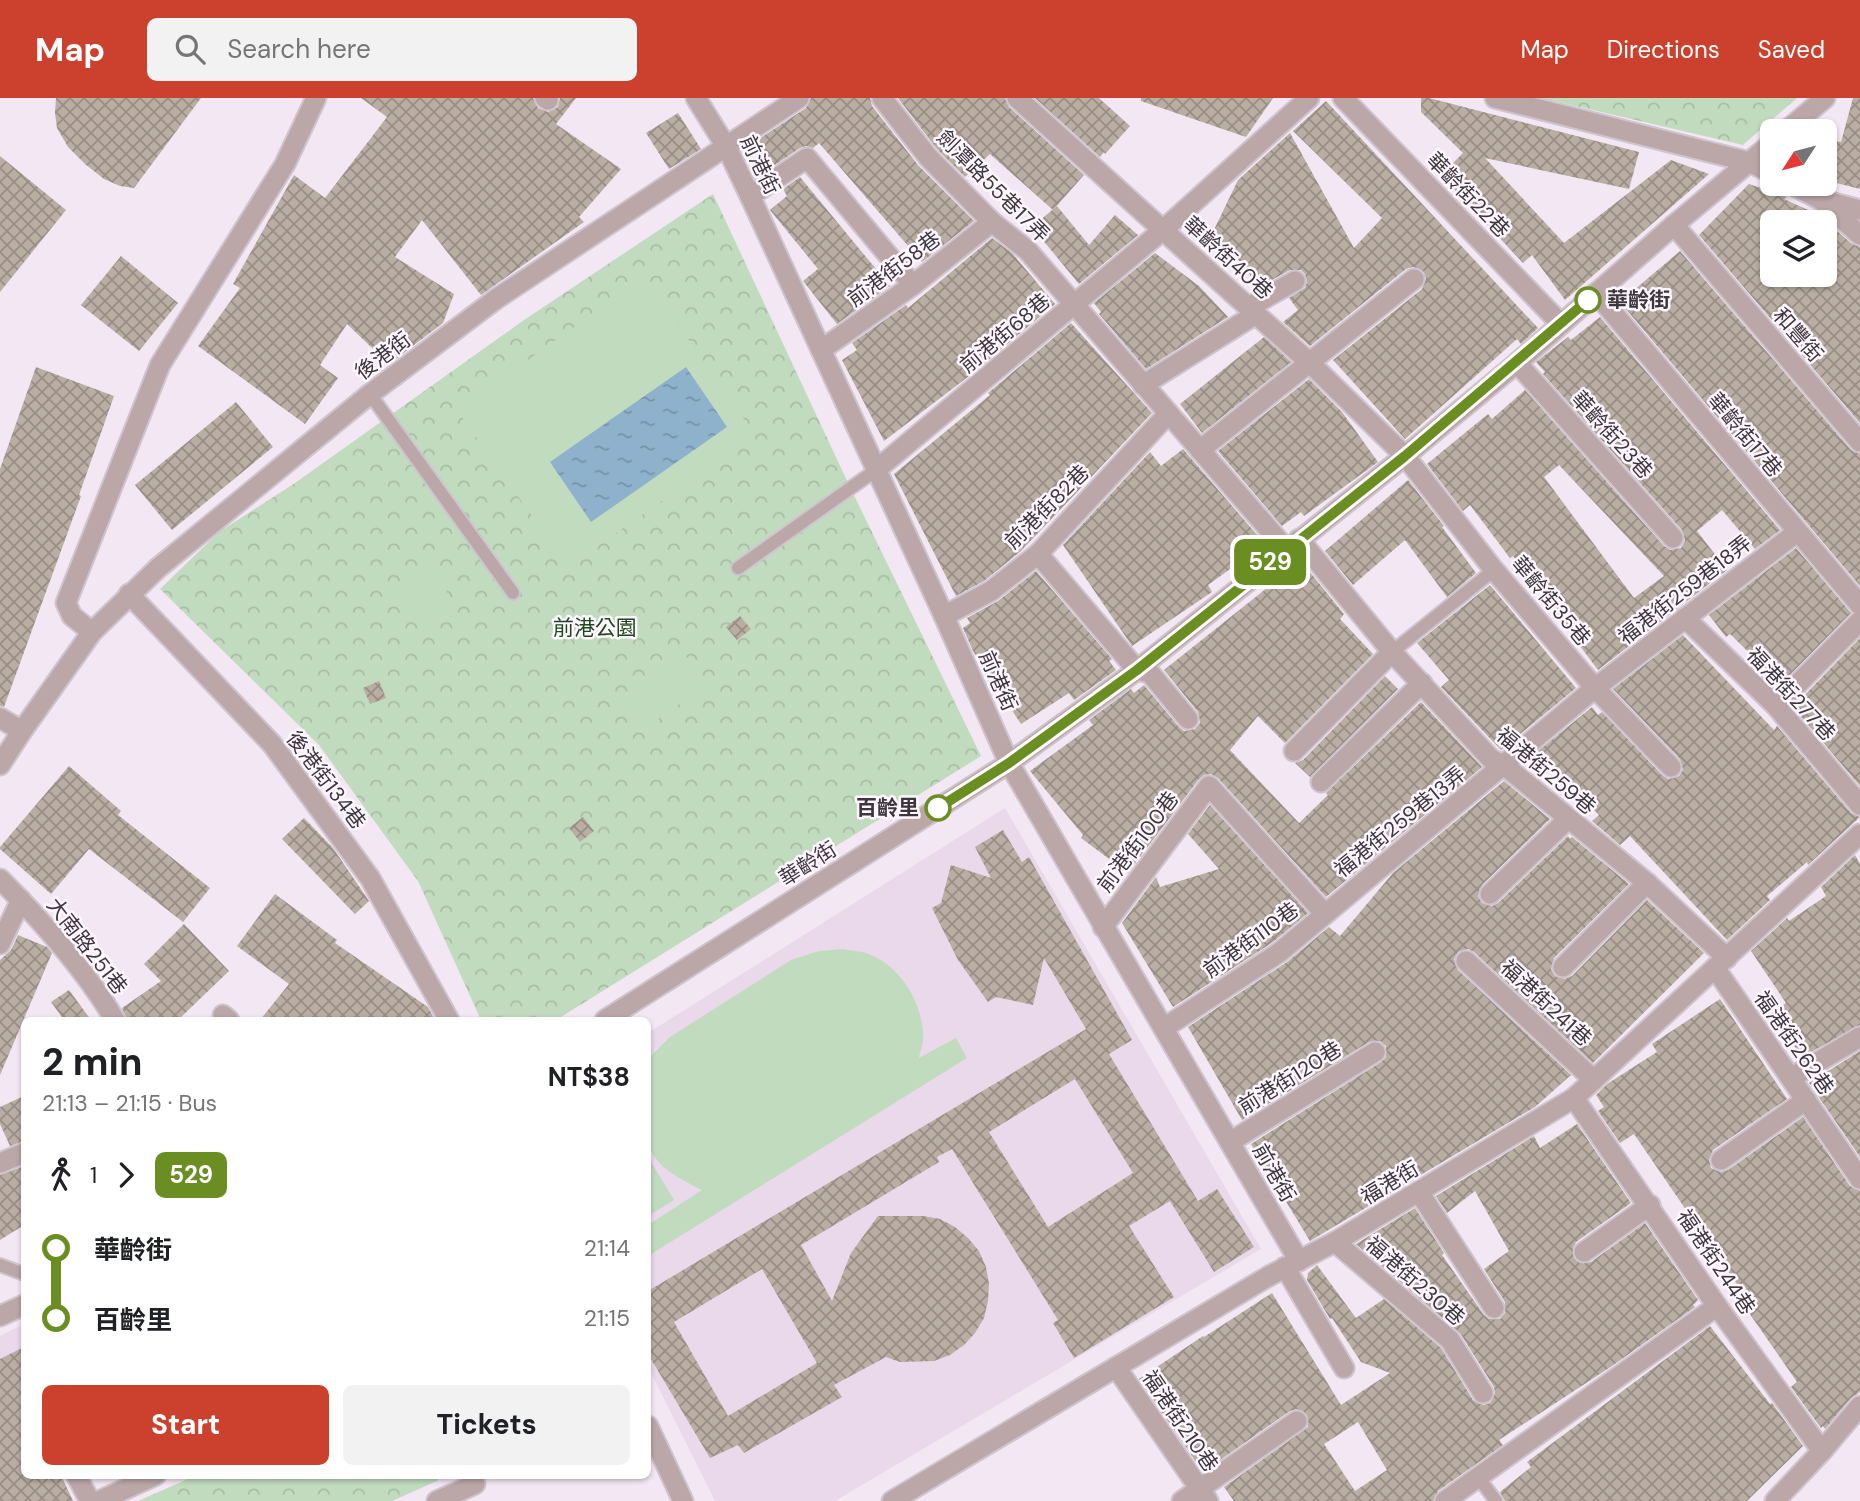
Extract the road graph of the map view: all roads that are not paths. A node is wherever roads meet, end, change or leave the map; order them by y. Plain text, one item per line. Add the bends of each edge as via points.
1 (317, 98) edge
2 (696, 98) edge
3 (799, 98) edge
4 (882, 98) edge
5 (1017, 98) edge
6 (1309, 98) edge
7 (1343, 98) edge
8 (1495, 98) edge
9 (1825, 98) edge
10 (1800, 119) edge
11 (727, 148) junction
12 (1760, 153) edge
13 (1749, 162) junction
14 (1760, 168) edge
15 (750, 196) junction
16 (1813, 196) edge
17 (1819, 199) junction
18 (1860, 210) edge
19 (992, 222) junction
20 (1674, 225) junction
21 (1163, 230) junction
22 (1860, 235) edge
23 (1414, 279) dead end
24 (1295, 281) dead end
25 (913, 285) junction
26 (1596, 293) junction
27 (1073, 305) junction
28 (1252, 310) junction
29 (1560, 323) junction
30 (821, 350) junction
31 (1310, 363) junction
32 (1517, 363) junction
33 (1143, 386) junction
34 (370, 394) junction
35 (1168, 414) junction
36 (1860, 442) edge
37 (1200, 450) junction
38 (1405, 456) junction
39 (876, 470) junction
40 (1797, 532) junction
41 (1673, 538) dead end
42 (1292, 544) junction
43 (1038, 554) junction
44 (738, 568) dead end
45 (1494, 570) junction
46 (513, 593) dead end
47 (129, 594) junction
48 (1860, 605) edge
49 (944, 616) junction
50 (1685, 618) junction
51 (1860, 621) edge
52 (92, 632) junction
53 (1392, 652) junction
54 (1137, 670) junction
55 (1422, 683) junction
56 (1595, 688) junction
57 (1776, 706) junction
58 (0, 718) edge
59 (1188, 719) dead end
60 (22, 731) junction
61 (1294, 751) dead end
62 (1009, 763) junction
63 (0, 765) edge
64 (1505, 765) junction
65 (1671, 767) dead end
66 (1321, 782) dead end
67 (1209, 786) joint
68 (1860, 805) edge
69 (1568, 819) junction
70 (1857, 846) edge
71 (0, 879) edge
72 (1647, 883) junction
73 (1490, 894) dead end
74 (21, 900) junction
75 (1325, 914) junction
76 (1102, 927) junction
77 (0, 944) edge
78 (1466, 961) dead end
79 (1721, 963) junction
80 (1563, 967) dead end
81 (113, 1017) edge
82 (447, 1017) edge
83 (610, 1017) edge
84 (1164, 1028) junction
85 (1860, 1037) edge
86 (1374, 1052) dead end
87 (1791, 1078) junction
88 (1594, 1080) junction
89 (1574, 1098) junction
90 (1806, 1100) junction
91 (1230, 1142) junction
92 (21, 1154) edge
93 (1721, 1160) dead end
94 (0, 1163) edge
95 (1860, 1179) edge
96 (1419, 1192) junction
97 (1650, 1205) junction
98 (1335, 1242) junction
99 (1584, 1252) dead end
100 (1292, 1264) junction
101 (0, 1265) edge
102 (21, 1272) edge
103 (21, 1306) edge
104 (1717, 1306) junction
105 (1494, 1308) dead end
106 (0, 1316) edge
107 (1116, 1367) junction
108 (1344, 1367) dead end
109 (1483, 1393) dead end
110 (1860, 1406) edge
111 (1297, 1421) dead end
112 (651, 1432) edge
113 (1822, 1451) junction
114 (1478, 1477) junction
115 (78, 1479) edge
116 (147, 1479) edge
117 (477, 1487) edge
118 (1204, 1495) edge
119 (90, 1501) edge
120 (99, 1501) edge
121 (437, 1501) edge
122 (683, 1501) edge
123 (892, 1501) edge
124 (1182, 1501) edge
125 (1445, 1501) edge
126 (1496, 1501) edge
127 (1775, 1501) edge

1 - 52 street via 285,164 160,365 66,603 72,616
2 - 11 street, 前港街
3 - 11 street, 後港街
4 - 19 street, 劍潭路55巷17弄 via 928,158
5 - 21 street, 華齡街40巷
6 - 21 street, 前港街68巷
7 - 29 street, 華齡街22巷
8 - 13 street
9 - 10 street
11 - 15 street, 前港街
11 - 34 street, 後港街 via 496,299
12 - 13 street, 華齡街
13 - 14 street
13 - 20 street, 華齡街
15 - 25 street via 807,158
15 - 30 street, 前港街
16 - 17 street
17 - 18 street
17 - 22 street
19 - 25 street, 前港街58巷
19 - 27 street, 劍潭路55巷17弄 via 1028,251
20 - 26 street, 華齡街
20 - 36 street, 和豐街
21 - 27 street, 前港街68巷
21 - 28 street, 華齡街40巷
23 - 31 street
24 - 28 street
25 - 30 street, 前港街58巷
26 - 29 street, 華齡街
26 - 40 street, 華齡街17巷
27 - 33 street, 劍潭路55巷17弄
27 - 39 street, 前港街68巷
28 - 31 street, 華齡街40巷
28 - 33 street
29 - 32 street, 華齡街
30 - 39 street, 前港街
31 - 37 street
31 - 38 street, 華齡街40巷
32 - 38 street, 華齡街
32 - 41 street, 華齡街23巷
33 - 35 street, 劍潭路55巷17弄
34 - 46 lane
34 - 47 street, 後港街
35 - 37 street, 福港街259巷
35 - 43 street, 前港街82巷
37 - 42 street, 福港街259巷
38 - 42 street, 華齡街
38 - 45 street, 華齡街35巷
39 - 44 lane
39 - 49 street, 前港街
40 - 48 street, 華齡街17巷
40 - 50 street, 福港街259巷18弄
42 - 53 street, 福港街259巷
42 - 54 street, 華齡街
43 - 49 street, 前港街82巷 via 991,591
43 - 54 street
45 - 53 lane
45 - 56 street, 華齡街35巷
47 - 52 street, 後港街
47 - 82 street, 後港街134巷 via 272,744 370,878
49 - 62 street, 前港街
50 - 56 street, 福港街259巷18弄
50 - 57 street, 福港街277巷
51 - 57 street
52 - 60 street, 後港街
53 - 55 street, 福港街259巷
53 - 61 street
54 - 59 street via 1150,673
54 - 62 street, 華齡街
55 - 64 street, 福港街259巷 via 1491,759
55 - 66 street
56 - 64 street, 福港街259巷18弄
56 - 65 street, 華齡街35巷
57 - 68 street, 福港街277巷
58 - 60 street
60 - 63 street, 後港街
62 - 76 street, 前港街
62 - 83 street, 華齡街
64 - 69 street, 福港街259巷
64 - 75 street, 福港街259巷13弄
67 - 75 street, 前港街110巷
67 - 76 street, 前港街100巷
69 - 72 street, 福港街259巷
69 - 73 street
70 - 79 street, 福港街
71 - 74 street, 大南路251巷
72 - 79 street, 福港街259巷
72 - 80 street
74 - 77 street
74 - 81 street, 大南路251巷 via 97,989
75 - 84 street, 前港街110巷 via 1280,952
76 - 84 street, 前港街
78 - 88 street, 福港街241巷
79 - 87 street, 福港街262巷
79 - 88 street, 福港街
84 - 91 street, 前港街
85 - 87 street
86 - 91 street, 前港街120巷
87 - 90 street, 福港街262巷
88 - 89 street, 福港街
89 - 96 street, 福港街
89 - 97 street, 福港街244巷
90 - 93 street
90 - 95 street, 福港街262巷
91 - 100 street, 前港街
92 - 94 street
96 - 98 street, 福港街
96 - 105 street
97 - 99 street
97 - 104 street, 福港街244巷
98 - 100 street, 福港街
98 - 109 street, 福港街230巷 via 1450,1340
100 - 107 street, 福港街
100 - 108 street, 前港街
101 - 102 lane
103 - 106 street
104 - 113 street, 福港街244巷
104 - 114 street
107 - 118 street, 福港街210巷
107 - 123 street, 福港街
110 - 113 street
111 - 118 street
112 - 122 street
113 - 127 street
114 - 125 street
114 - 126 lane
115 - 119 street
116 - 120 street
117 - 121 street
118 - 124 street

